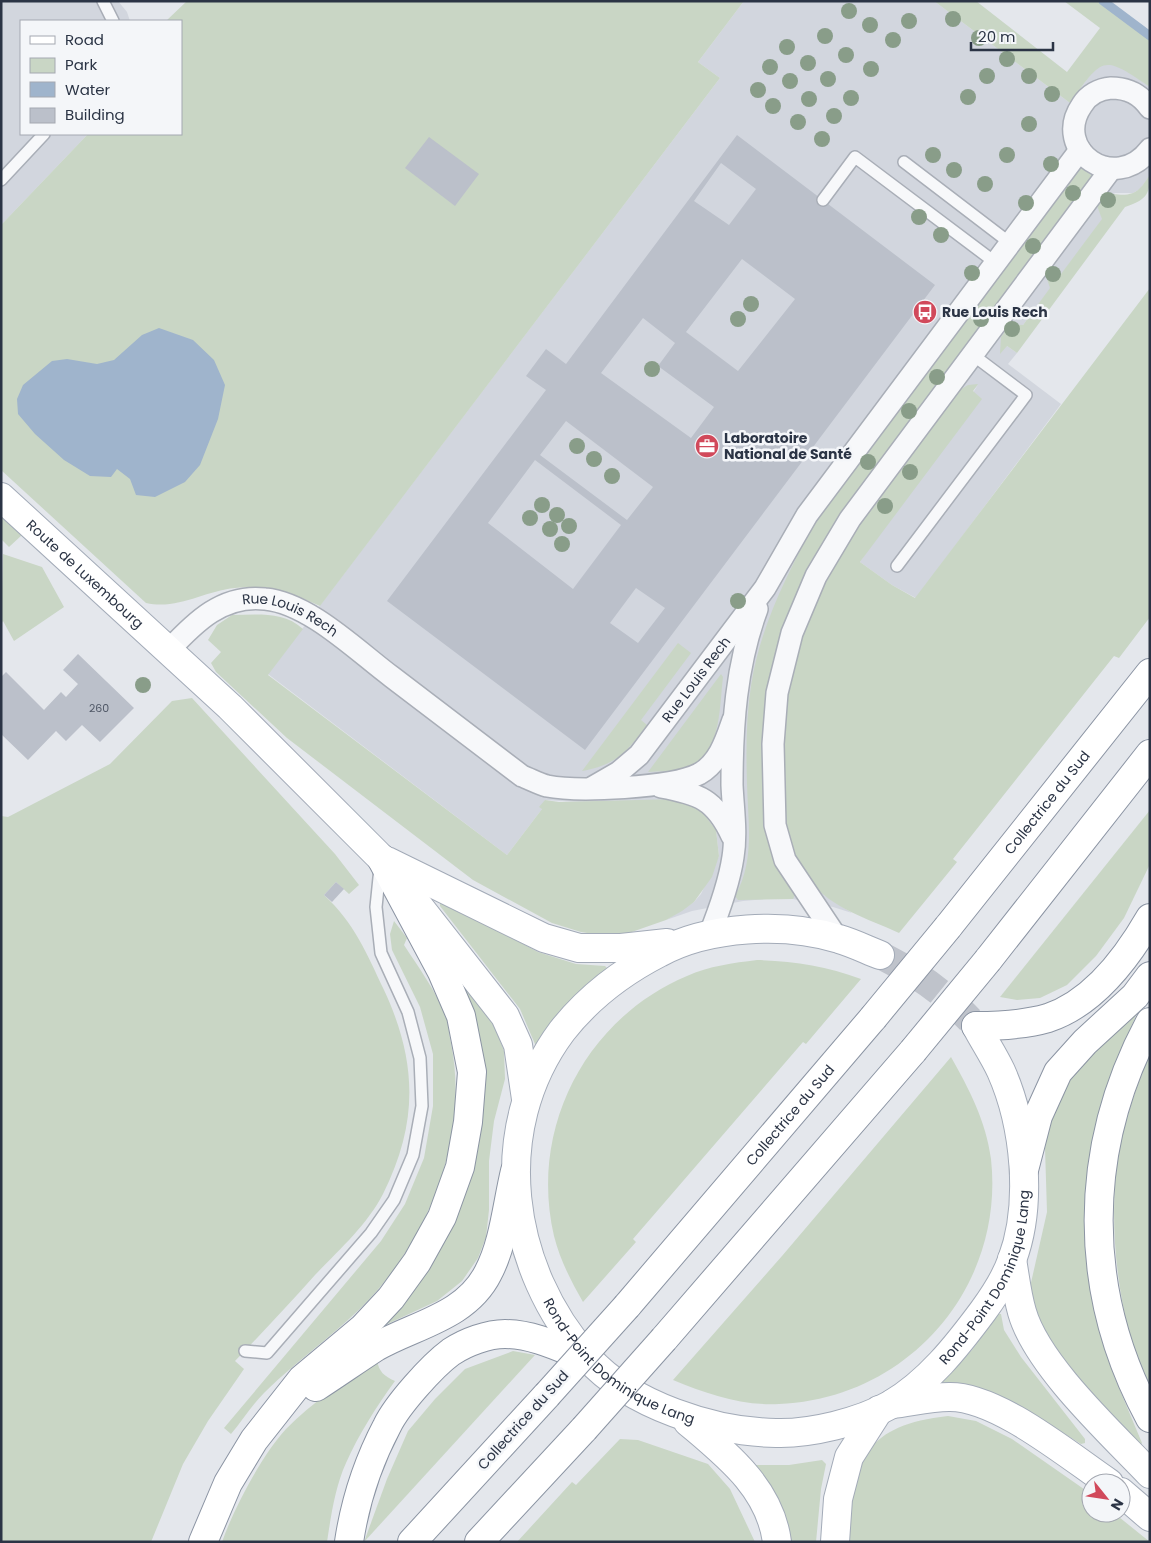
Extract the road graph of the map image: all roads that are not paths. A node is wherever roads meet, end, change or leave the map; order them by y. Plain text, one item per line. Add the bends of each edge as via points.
1 (103, 1) edge
2 (112, 20) edge
3 (1150, 108) edge
4 (43, 135) edge
5 (1150, 149) edge
6 (1080, 150) junction
7 (904, 162) dead end
8 (1110, 169) junction
9 (1, 180) edge
10 (822, 200) dead end
11 (1010, 243) junction
12 (996, 262) junction
13 (973, 355) junction
14 (1, 497) edge
15 (896, 566) dead end
16 (765, 588) junction
17 (169, 650) junction
18 (1150, 673) edge
19 (733, 720) junction
20 (1150, 754) edge
21 (649, 785) junction
22 (593, 787) junction
23 (734, 839) junction
24 (381, 858) junction
25 (1150, 918) edge
26 (709, 936) junction
27 (838, 938) junction
28 (680, 941) junction
29 (880, 955) tunnel mouth
30 (1150, 976) edge
31 (1150, 1022) edge
32 (526, 1102) junction
33 (515, 1170) junction
34 (1024, 1170) junction
35 (1012, 1259) junction
36 (245, 1351) dead end
37 (589, 1359) junction
38 (885, 1407) junction
39 (677, 1413) junction
40 (1150, 1418) edge
41 (254, 1440) junction
42 (1094, 1473) edge
43 (1150, 1474) edge
44 (1131, 1501) edge
45 (1150, 1517) edge
46 (418, 1534) edge
47 (203, 1542) edge
48 (349, 1542) edge
49 (479, 1542) edge
50 (777, 1542) edge
51 (835, 1542) edge

1 - 2 lane
3 - 6 street via 1133,92 1120,88 1094,93 1085,100 1075,120
4 - 9 lane
5 - 8 street via 1129,167
6 - 8 street via 1088,160
6 - 11 street, Rue Louis Rech
7 - 11 lane
8 - 13 street
10 - 12 lane via 855,157
11 - 12 street, Rue Louis Rech
12 - 16 street, Rue Louis Rech via 807,514
13 - 15 lane via 1026,395
13 - 27 street via 850,520 816,576 792,633 780,684 773,744 776,825 785,860
14 - 17 main road, Route de Luxembourg
16 - 19 street via 747,635 736,686
16 - 22 street, Rue Louis Rech via 639,754 619,772
17 - 22 street, Rue Louis Rech via 192,625 213,609 238,600 264,598 290,604 326,627 522,776 546,785
17 - 24 main road, Route de Luxembourg
18 - 46 main road, Collectrice du Sud, bridge via 873,1018 627,1306
19 - 21 street via 725,743 714,761 700,774
19 - 23 street
20 - 49 main road, bridge via 913,1051 664,1339
21 - 22 street
21 - 23 street via 705,799 718,810
23 - 26 street via 722,900
24 - 28 main road via 553,940 579,948 621,948
24 - 32 main road via 505,1016 518,1045
24 - 36 lane via 376,908 381,954 408,1012 420,1058 422,1106 413,1155 394,1200 371,1233 267,1353
24 - 41 main road via 442,972 461,1016 472,1072 460,1167 442,1217 417,1262 391,1298 363,1328 302,1379
25 - 34 main road, Rond-Point Dominique Lang via 1137,941 1108,977 1081,1001 1049,1018 1014,1025 976,1026 1001,1071 1017,1119
26 - 27 main road, Rond-Point Dominique Lang via 740,930 789,929
26 - 28 main road, Rond-Point Dominique Lang
27 - 29 main road, Rond-Point Dominique Lang
28 - 32 main road, Rond-Point Dominique Lang via 620,976 589,1001 562,1031 541,1065
30 - 34 main road via 1135,996 1084,1042 1058,1072 1038,1116
31 - 40 main road via 1120,1087 1105,1148 1099,1211 1100,1269 1113,1334 1133,1387
32 - 33 main road, Rond-Point Dominique Lang
33 - 37 main road, Rond-Point Dominique Lang via 517,1211 526,1251 542,1289
33 - 41 main road via 498,1248 488,1274 471,1296 446,1316 413,1328 377,1347 310,1390
34 - 35 main road, Rond-Point Dominique Lang via 1022,1215
35 - 38 main road, Rond-Point Dominique Lang via 990,1301 962,1340 929,1374
35 - 43 main road via 1022,1313 1036,1345 1071,1390
37 - 39 main road, Rond-Point Dominique Lang via 629,1390
37 - 48 main road via 528,1337 505,1334 484,1337 452,1352 419,1383 387,1425 358,1500
38 - 39 main road, Rond-Point Dominique Lang via 830,1427 778,1434 727,1429
38 - 42 main road via 950,1397 982,1404 1024,1425
38 - 51 main road via 849,1457 838,1499
39 - 50 main road via 726,1453 748,1476 765,1500
41 - 47 main road via 228,1483
44 - 45 main road

